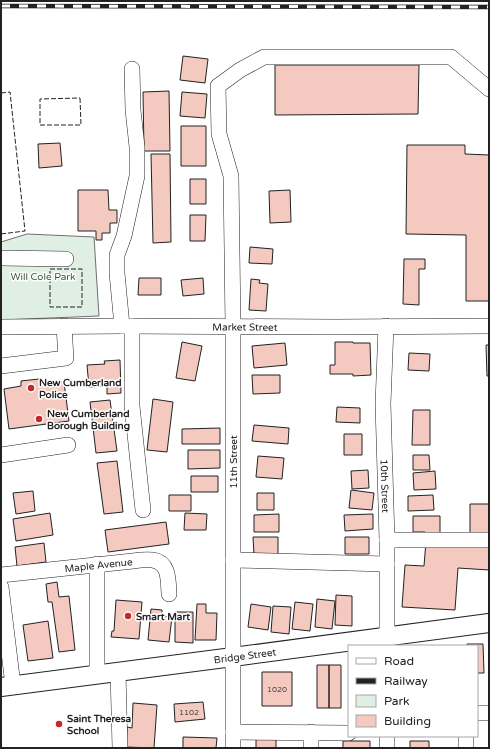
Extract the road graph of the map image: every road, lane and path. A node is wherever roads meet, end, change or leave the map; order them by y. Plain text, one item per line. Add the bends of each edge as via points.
1 (132, 70) dead end
2 (489, 89) edge
3 (1, 258) edge
4 (66, 259) dead end
5 (64, 326) junction
6 (127, 326) junction
7 (233, 326) junction
8 (386, 326) junction
9 (489, 326) edge
10 (1, 327) edge
11 (1, 366) edge
12 (68, 444) dead end
13 (1, 455) edge
14 (143, 510) dead end
15 (387, 540) junction
16 (489, 540) edge
17 (233, 560) junction
18 (98, 564) junction
19 (387, 564) junction
20 (1, 575) edge
21 (1, 587) edge
22 (169, 594) dead end
23 (489, 622) edge
24 (387, 641) edge
25 (348, 645) edge
26 (348, 645) edge
27 (233, 657) junction
28 (118, 672) junction
29 (96, 675) junction
30 (7, 686) edge
31 (478, 713) edge
32 (489, 713) edge
33 (232, 732) junction
34 (312, 732) junction
35 (348, 733) edge
36 (387, 737) edge
37 (466, 737) edge
38 (120, 748) edge
39 (233, 748) edge
40 (311, 748) edge
41 (387, 748) edge
42 (466, 748) edge

1 - 6 street via 137,176 124,236 117,255 117,273
2 - 7 street, 11th Street via 451,57 264,57 218,86 219,134 231,176
3 - 4 street
5 - 6 street, Market Street
5 - 10 street, Market Street
5 - 11 street via 66,358
6 - 7 street, Market Street
6 - 14 street
7 - 8 street, Market Street
7 - 17 street, 11th Street
8 - 9 street, Market Street
8 - 15 street, 10th Street via 384,404
12 - 13 street
15 - 16 street
15 - 19 street, 10th Street
17 - 19 street
17 - 27 street, 11th Street
18 - 20 street, Maple Avenue
18 - 22 street, Maple Avenue via 153,560 161,563 166,568
18 - 29 street
19 - 24 street, 10th Street
21 - 30 street
23 - 24 main road, Bridge Street
24 - 25 main road, Bridge Street
26 - 27 main road, Bridge Street
27 - 28 main road, Bridge Street
27 - 33 street, 11th Street
28 - 29 main road, Bridge Street
28 - 38 street
29 - 30 main road, Bridge Street
31 - 32 street
33 - 34 street
33 - 39 street, 11th Street
34 - 35 street
34 - 40 street
36 - 41 street
37 - 42 street

